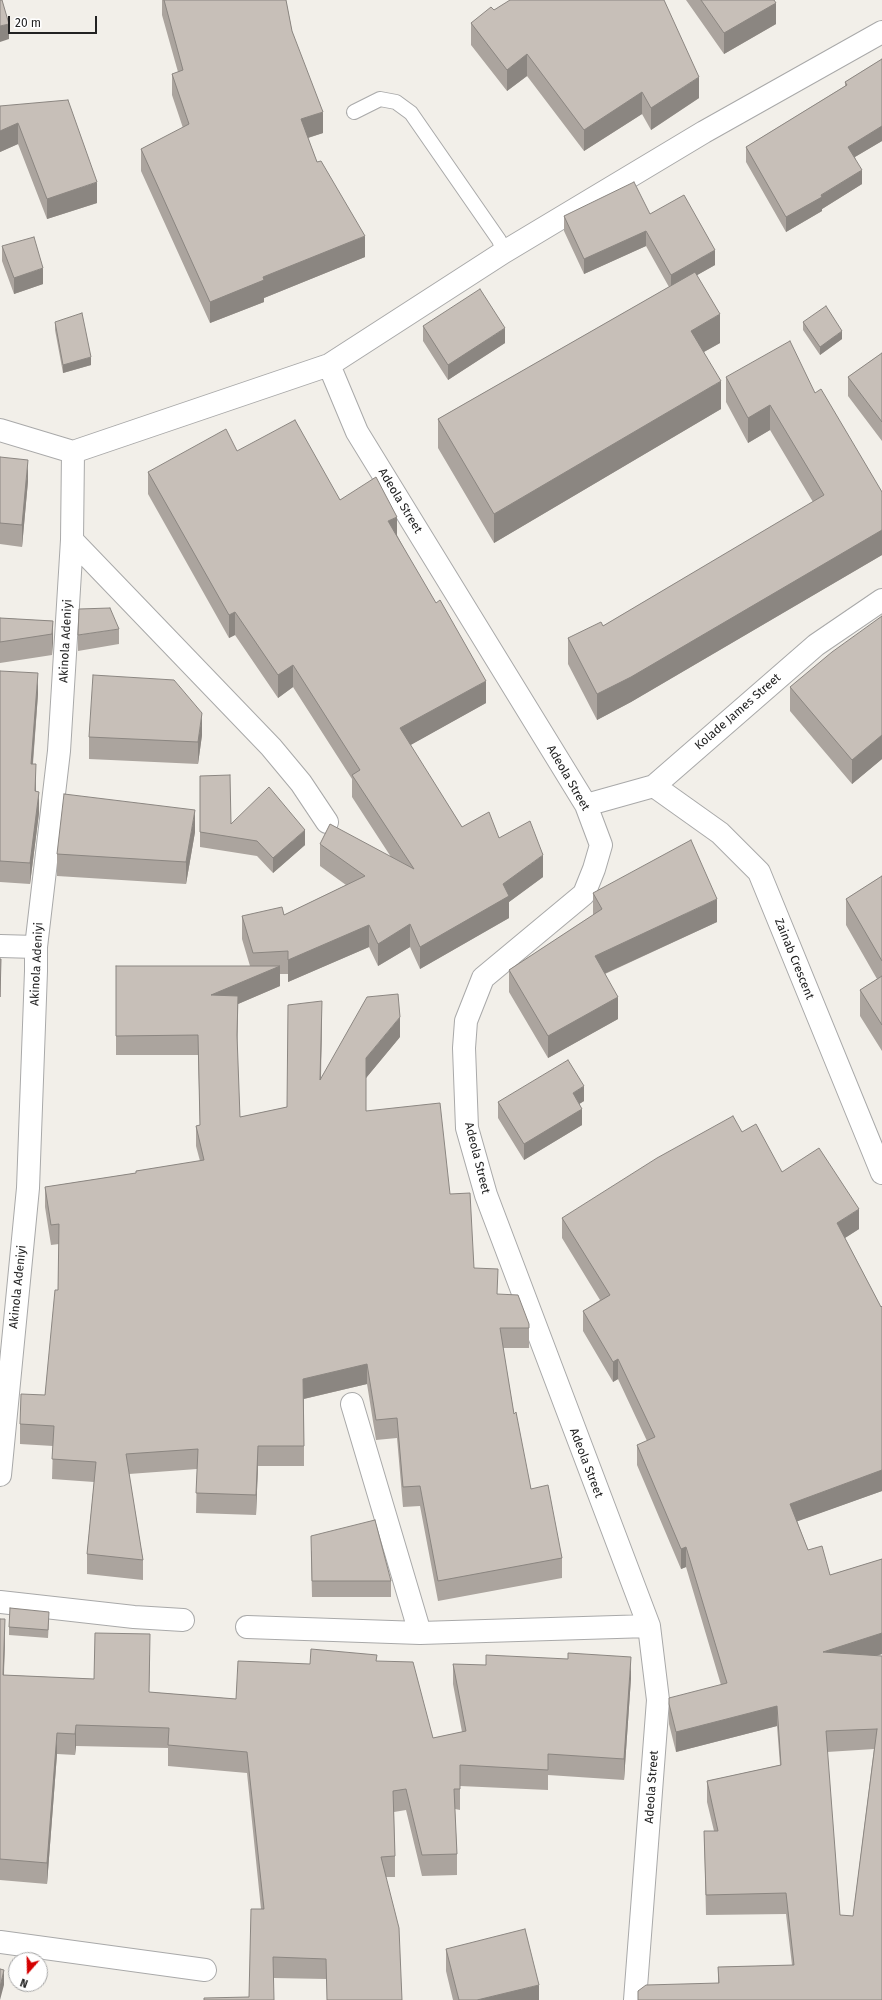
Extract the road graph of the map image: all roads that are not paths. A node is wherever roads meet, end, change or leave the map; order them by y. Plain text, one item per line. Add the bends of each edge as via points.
1 (882, 32) edge
2 (354, 112) dead end
3 (504, 252) junction
4 (329, 365) junction
5 (0, 430) edge
6 (74, 452) junction
7 (72, 540) junction
8 (882, 600) edge
9 (654, 786) junction
10 (586, 806) junction
11 (327, 822) dead end
12 (0, 946) edge
13 (36, 947) junction
14 (881, 1167) edge
15 (352, 1404) dead end
16 (0, 1475) edge
17 (0, 1602) edge
18 (183, 1620) dead end
19 (649, 1626) junction
20 (247, 1627) dead end
21 (420, 1633) junction
22 (0, 1942) edge
23 (205, 1970) dead end
24 (635, 2000) edge

1 - 3 street via 704,132
2 - 3 lane via 380,100 396,102 411,113 499,240
3 - 4 street
4 - 6 street
4 - 10 street, Adeola Street via 357,432
5 - 6 street
6 - 7 street, Akinola Adeniyi
7 - 11 street via 271,747
7 - 13 street, Akinola Adeniyi via 59,751
8 - 9 street, Kolade James Street via 816,644
9 - 10 street, Kolade James Street
9 - 14 street, Zainab Crescent via 720,833 758,872
10 - 19 street, Adeola Street via 601,845 584,894 483,978 466,1021 464,1048 467,1128 486,1195
12 - 13 street
13 - 16 street, Akinola Adeniyi via 28,1188
15 - 21 street
17 - 18 street
19 - 21 street
19 - 24 street, Adeola Street via 658,1700
20 - 21 street
22 - 23 street

